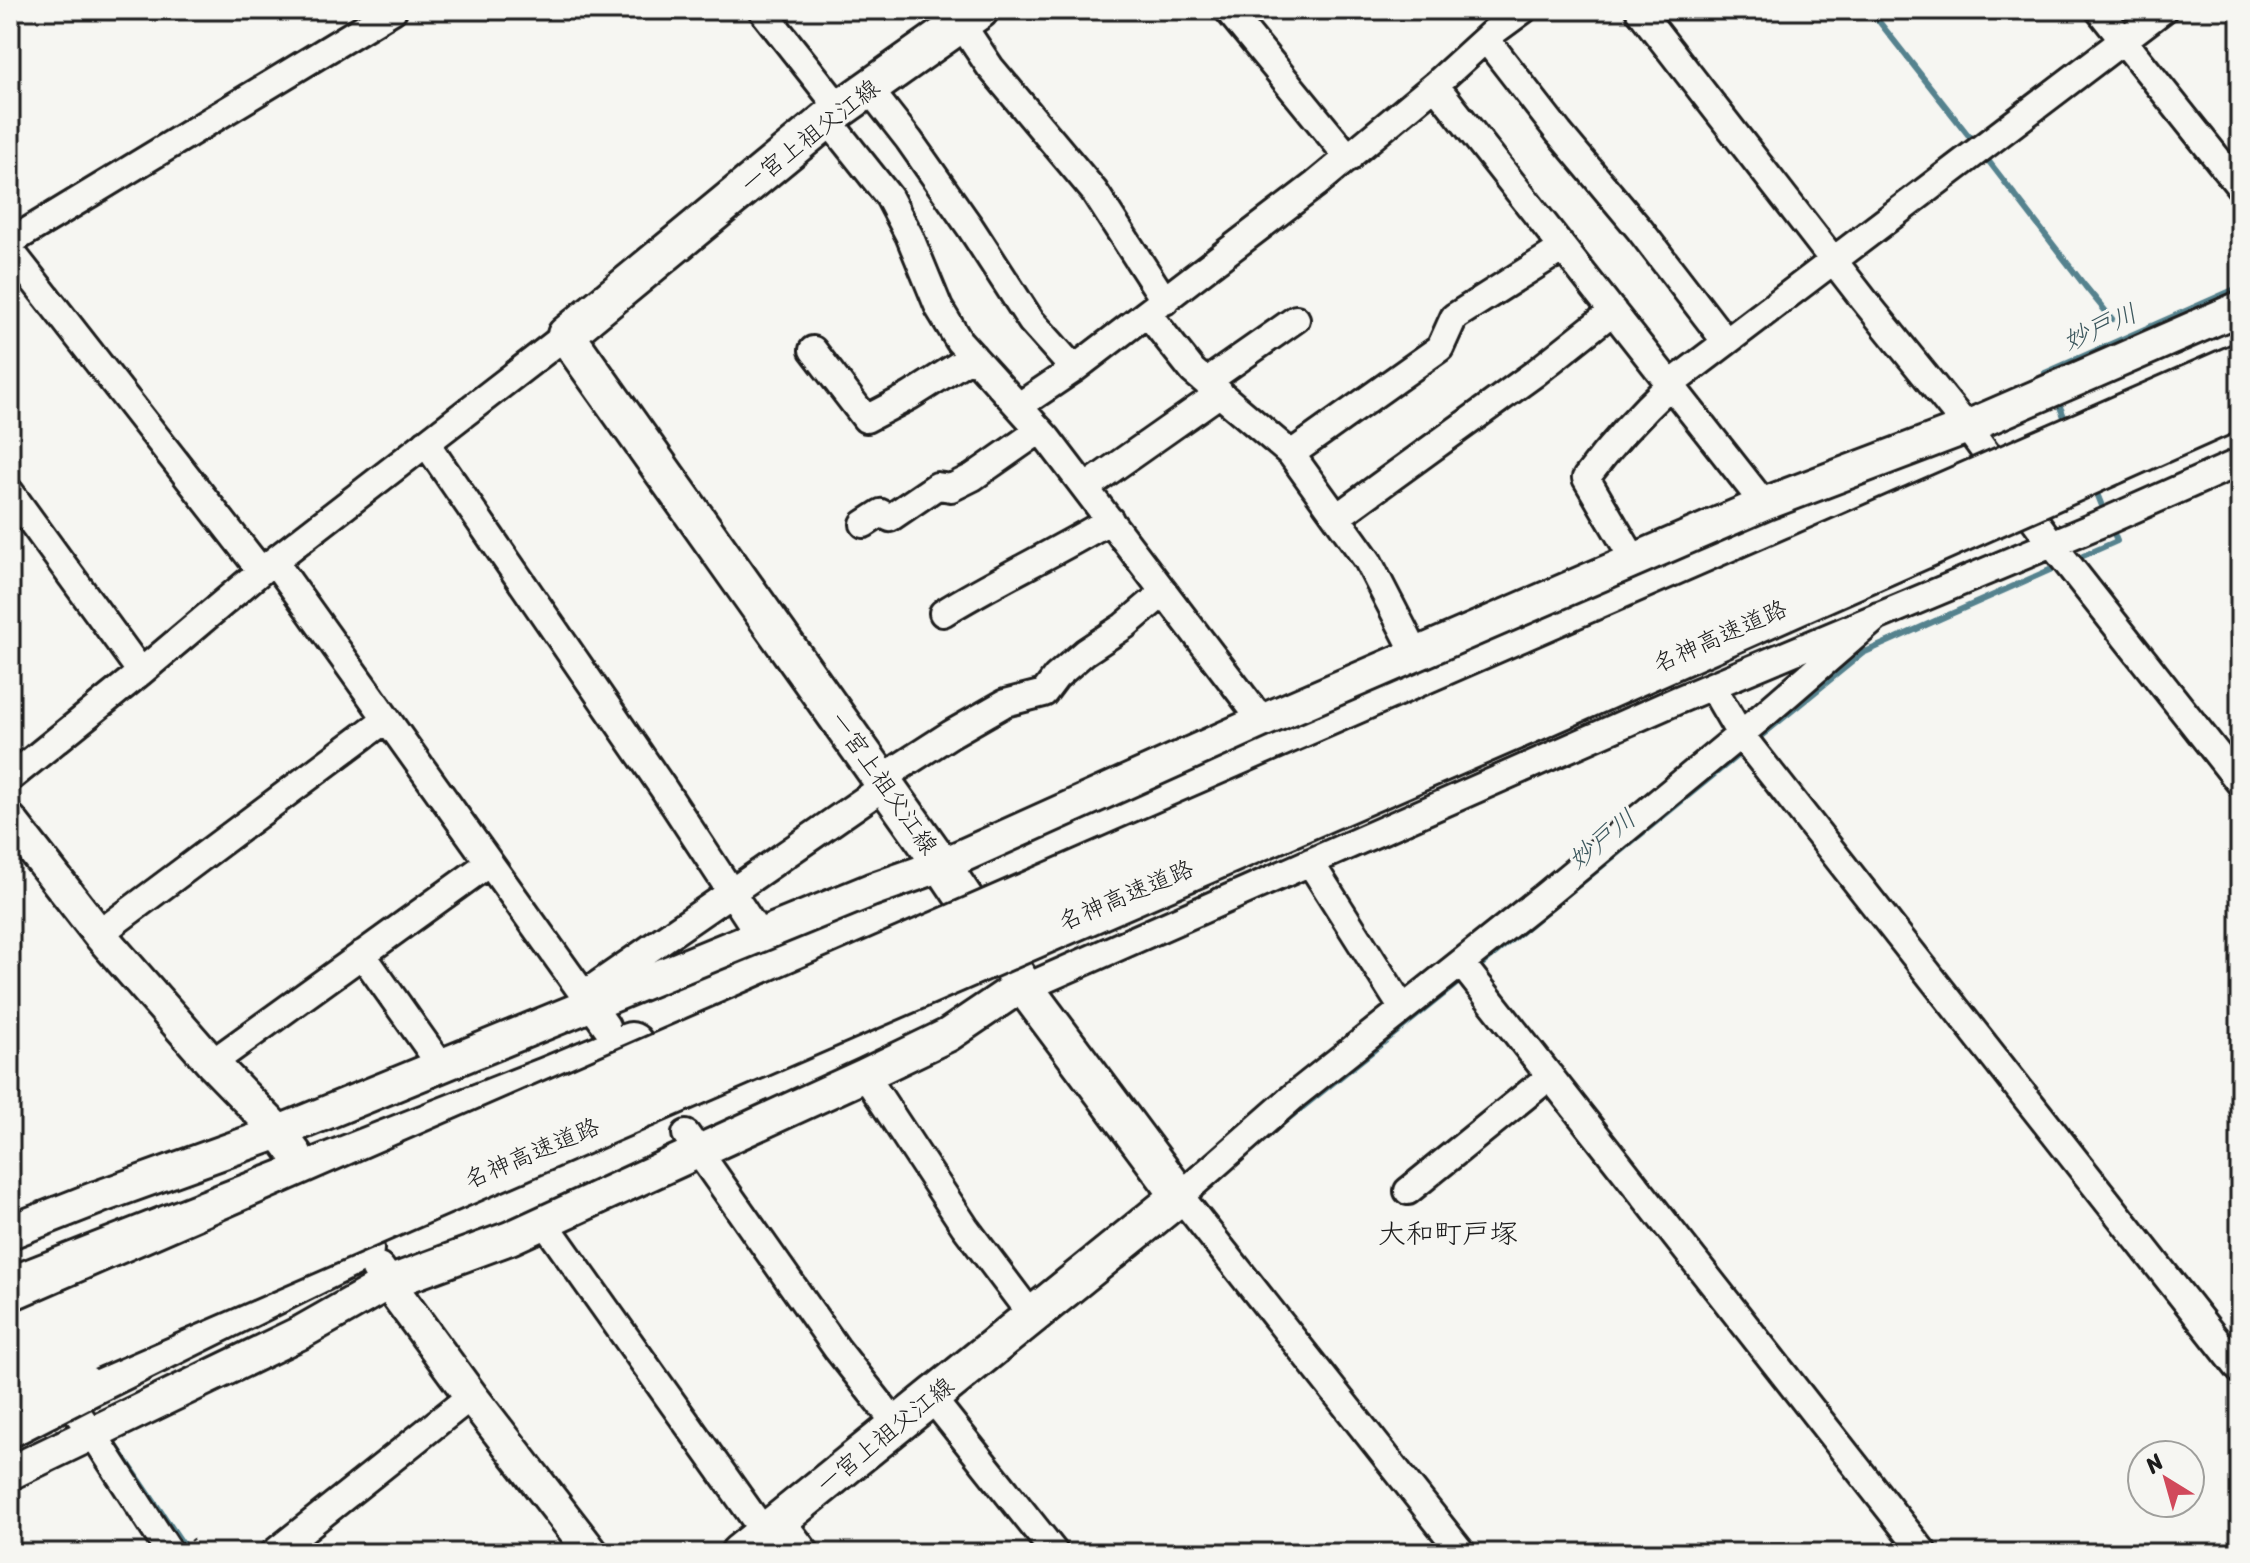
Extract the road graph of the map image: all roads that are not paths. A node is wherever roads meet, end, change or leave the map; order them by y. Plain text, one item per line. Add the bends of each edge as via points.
1 (393, 10) edge
2 (762, 10) edge
3 (1228, 10) edge
4 (1523, 10) edge
5 (1639, 10) edge
6 (2099, 10) edge
7 (2163, 10) edge
8 (964, 14) edge
9 (1486, 39) junction
10 (2123, 41) junction
11 (1435, 85) junction
12 (845, 106) junction
13 (1349, 158) junction
14 (2240, 187) edge
15 (10, 242) edge
16 (1563, 248) junction
17 (10, 250) edge
18 (1834, 261) junction
19 (1156, 307) junction
20 (2240, 308) edge
21 (1613, 311) junction
22 (1296, 319) dead end
23 (566, 335) junction
24 (1726, 342) junction
25 (813, 350) dead end
26 (973, 356) junction
27 (2240, 366) edge
28 (1074, 369) junction
29 (1671, 384) junction
30 (1213, 387) junction
31 (2240, 405) edge
32 (1019, 406) junction
33 (1967, 427) junction
34 (1040, 430) junction
35 (426, 443) junction
36 (2103, 446) junction
37 (1291, 454) junction
38 (2240, 462) edge
39 (1085, 488) junction
40 (10, 492) edge
41 (1764, 504) junction
42 (1337, 517) junction
43 (1110, 520) junction
44 (864, 524) dead end
45 (2052, 544) junction
46 (1634, 560) junction
47 (267, 566) junction
48 (1779, 588) junction
49 (1164, 592) junction
50 (943, 613) dead end
51 (1878, 616) junction
52 (1416, 654) junction
53 (141, 672) junction
54 (1712, 686) junction
55 (386, 719) junction
56 (1262, 721) junction
57 (1746, 742) junction
58 (10, 778) edge
59 (883, 782) junction
60 (2240, 783) edge
61 (10, 820) edge
62 (1310, 862) junction
63 (489, 863) junction
64 (942, 865) junction
65 (732, 892) junction
66 (99, 934) junction
67 (760, 936) junction
68 (362, 954) junction
69 (1467, 970) junction
70 (1025, 988) junction
71 (593, 1009) junction
72 (1403, 1009) junction
73 (212, 1063) junction
74 (442, 1067) junction
75 (865, 1075) junction
76 (1550, 1076) junction
77 (692, 1142) junction
78 (288, 1144) junction
79 (1408, 1191) dead end
80 (1180, 1196) junction
81 (544, 1222) junction
82 (10, 1232) edge
83 (383, 1276) junction
84 (10, 1289) edge
85 (1032, 1316) junction
86 (10, 1321) edge
87 (10, 1339) edge
88 (2240, 1370) edge
89 (10, 1381) edge
90 (471, 1396) junction
91 (931, 1397) junction
92 (46, 1405) edge
93 (897, 1425) junction
94 (93, 1434) junction
95 (10, 1473) edge
96 (761, 1535) edge
97 (170, 1553) edge
98 (274, 1553) edge
99 (592, 1553) edge
100 (806, 1553) edge
101 (1055, 1553) edge
102 (1462, 1553) edge
103 (1924, 1553) edge

1 - 15 street
2 - 12 street
3 - 13 street
4 - 9 street
5 - 18 street
6 - 10 street
7 - 10 street
8 - 12 main road, 一宮上祖父江線
8 - 19 street via 1010,92 1094,191
9 - 11 street
9 - 24 street
10 - 14 street
10 - 18 street
11 - 13 street
11 - 16 street
12 - 23 main road, 一宮上祖父江線
12 - 26 street via 939,308
12 - 28 street via 909,140 1031,321
13 - 19 street
16 - 21 street
16 - 37 street via 1454,317 1440,348
17 - 47 street
18 - 24 street
18 - 33 street
19 - 28 street
19 - 30 street via 1170,344
20 - 33 street
21 - 29 street
21 - 42 street
22 - 30 street
23 - 35 street
23 - 59 main road, 一宮上祖父江線
24 - 29 street
25 - 26 street via 866,419
26 - 32 street
27 - 36 highway, 名神高速道路
28 - 32 street
29 - 41 street
29 - 46 street via 1615,439 1586,478
30 - 37 street
30 - 39 street
31 - 36 highway, 名神高速道路
32 - 34 street
33 - 41 street
33 - 45 street
34 - 39 street
34 - 44 street via 973,477 951,488 937,486 890,518 881,513
35 - 47 street
35 - 65 street
36 - 48 highway, 名神高速道路, bridge
37 - 42 street
38 - 45 street
39 - 43 street
40 - 53 street
41 - 46 street
42 - 52 street via 1368,561
43 - 49 street
43 - 50 street
45 - 51 street
45 - 60 street
46 - 52 street
47 - 53 street
47 - 55 street
48 - 84 highway, bridge via 1325,752 549,1079
48 - 87 highway, 名神高速道路, bridge
48 - 89 highway, 名神高速道路, bridge
48 - 92 highway, bridge via 1540,728 491,1186
49 - 56 street
49 - 59 street via 1075,660 1044,693 1005,703
51 - 54 street
51 - 57 street
52 - 56 street
53 - 58 street
54 - 57 street
54 - 62 street
55 - 63 street
55 - 66 street
56 - 64 street
57 - 69 street
57 - 88 street
59 - 64 main road, 一宮上祖父江線
59 - 65 street
61 - 66 street
62 - 70 street
62 - 72 street
63 - 68 street
63 - 71 street
64 - 67 street
64 - 70 main road, 一宮上祖父江線
65 - 67 street
65 - 71 street
66 - 73 street
67 - 71 street
68 - 73 street
68 - 74 street
69 - 72 street
69 - 76 street
70 - 75 street via 948,1035
70 - 80 main road, 一宮上祖父江線
71 - 74 street
72 - 80 street
73 - 78 street
74 - 78 street
75 - 77 street
75 - 85 street via 965,1227
76 - 79 street
76 - 103 street
77 - 81 street
77 - 93 street via 837,1349
78 - 82 street via 99,1197
80 - 85 main road, 一宮上祖父江線
80 - 102 street
81 - 83 street via 510,1238
81 - 96 street
83 - 90 street
83 - 94 street via 300,1333
85 - 91 main road, 一宮上祖父江線
86 - 94 street
90 - 98 street
90 - 99 street
91 - 93 main road, 一宮上祖父江線
91 - 101 street
93 - 96 main road, 一宮上祖父江線
94 - 95 street
94 - 97 street
96 - 100 street

